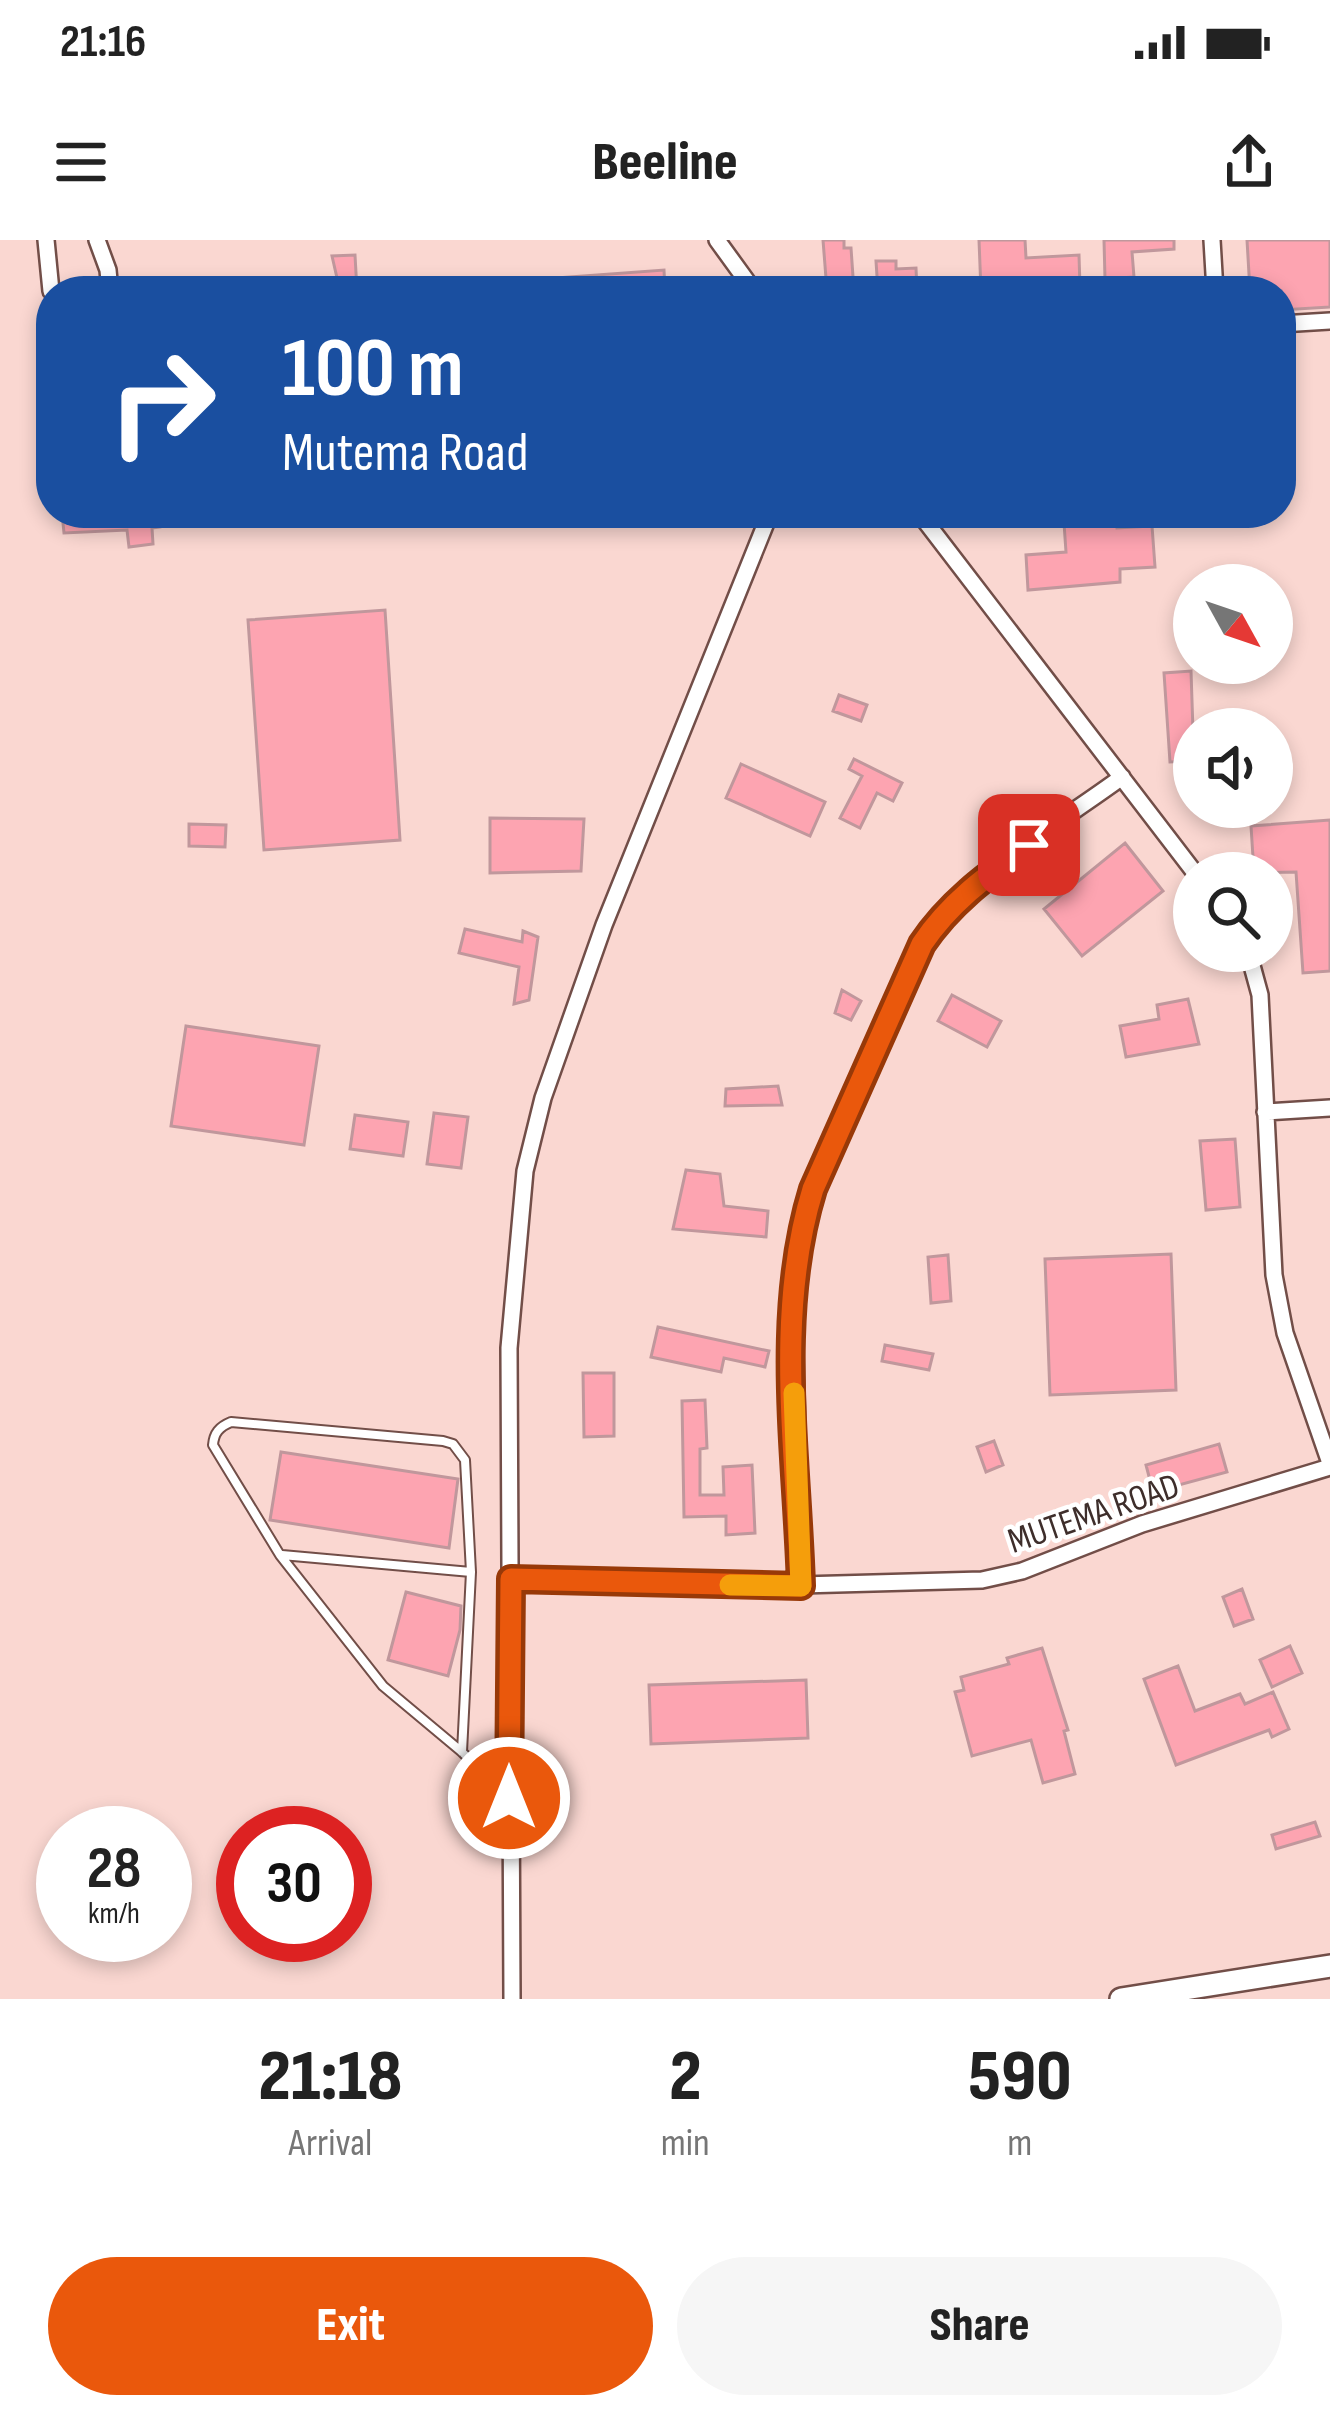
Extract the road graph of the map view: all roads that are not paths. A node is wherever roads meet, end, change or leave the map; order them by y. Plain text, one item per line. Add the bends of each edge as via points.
1 (46, 240) edge
2 (97, 240) edge
3 (717, 240) edge
4 (1212, 240) edge
5 (50, 276) edge
6 (109, 276) edge
7 (743, 276) edge
8 (1214, 276) edge
9 (1330, 321) edge
10 (1296, 323) edge
11 (764, 528) edge
12 (932, 528) edge
13 (1122, 776) junction
14 (1179, 852) edge
15 (1254, 972) edge
16 (1330, 1108) edge
17 (1265, 1112) junction
18 (1330, 1465) edge
19 (280, 1555) junction
20 (471, 1573) junction
21 (511, 1579) junction
22 (801, 1586) junction
23 (462, 1752) junction
24 (509, 1798) junction
25 (1330, 1966) edge
26 (512, 1999) edge
27 (1121, 1999) edge

1 - 5 street
2 - 6 street
3 - 7 street
4 - 8 street
9 - 10 street
11 - 21 street via 604,925 525,1171 510,1321
12 - 13 street
13 - 14 street
13 - 22 street via 941,916 813,1189 800,1230 792,1314
15 - 17 street
16 - 17 street
17 - 18 street via 1279,1302
18 - 22 street, MUTEMA ROAD via 1022,1571 982,1580
19 - 20 lane
19 - 20 lane via 213,1445 230,1422 453,1444 465,1460
19 - 23 lane via 383,1686
20 - 23 lane
21 - 22 street, MUTEMA ROAD
21 - 24 street
23 - 24 lane
24 - 26 street
25 - 27 main road

